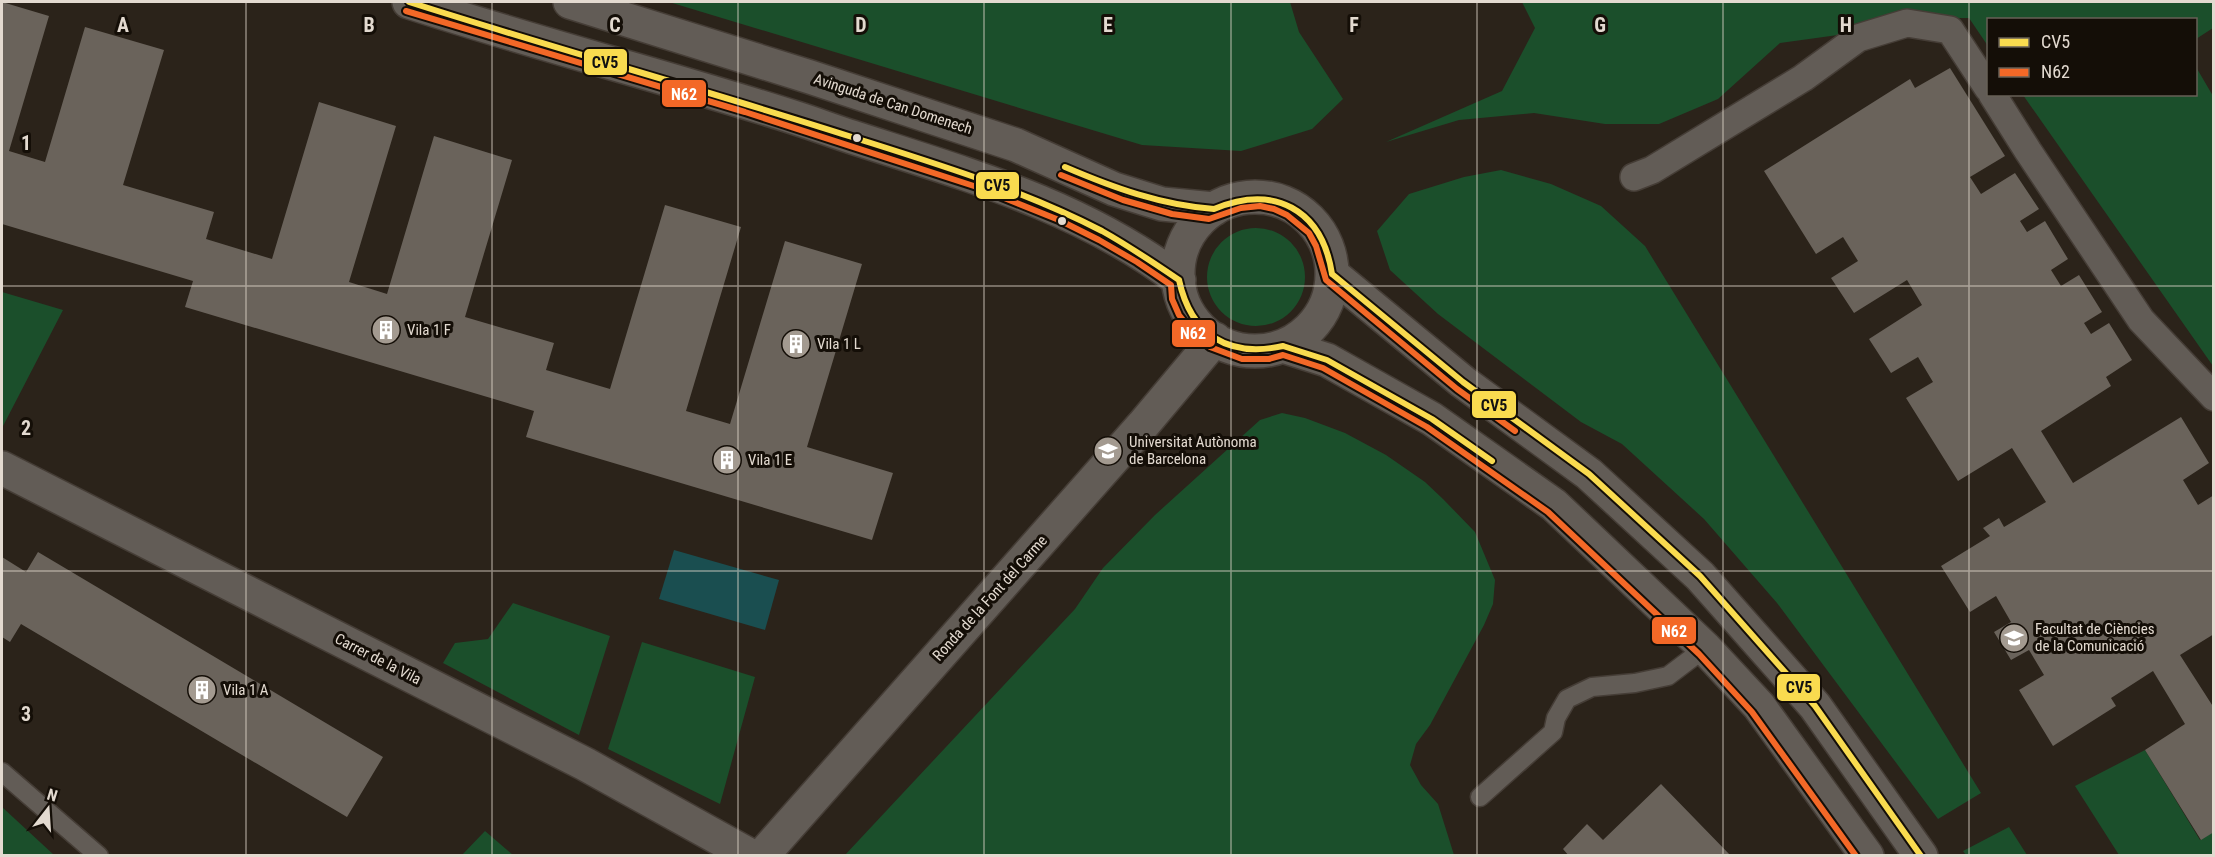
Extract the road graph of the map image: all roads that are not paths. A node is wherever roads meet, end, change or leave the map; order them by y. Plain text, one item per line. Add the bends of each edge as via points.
1 (409, 2) edge
2 (442, 2) edge
3 (570, 2) edge
4 (471, 22) junction
5 (1987, 85) edge
6 (1993, 96) edge
7 (1634, 177) dead end
8 (1214, 210) junction
9 (1332, 274) junction
10 (1179, 280) junction
11 (1215, 339) junction
12 (1283, 346) junction
13 (2214, 397) edge
14 (2, 468) edge
15 (1705, 648) junction
16 (2, 772) edge
17 (1480, 797) dead end
18 (99, 855) edge
19 (751, 855) edge
20 (762, 855) edge
21 (1867, 855) edge
22 (1921, 855) edge

1 - 4 street
2 - 4 street
3 - 8 street, Avinguda de Can Domenech via 1005,142 1114,189 1162,204
4 - 10 street via 785,114 973,175 1095,228 1148,256
5 - 7 street via 1950,30 1907,23 1858,38 1803,78 1652,170
6 - 13 street via 2141,320
8 - 9 street via 1252,198 1268,198 1290,206 1308,218 1324,238
8 - 10 street via 1186,240
9 - 12 street via 1329,297 1319,318
9 - 22 street via 1463,382 1588,474 1700,576 1815,706
10 - 11 street via 1187,310
11 - 12 street via 1244,350
11 - 20 street, Ronda de la Font del Carme
12 - 15 street via 1327,360 1432,419 1554,505
14 - 19 street, Carrer de la Vila via 585,764
15 - 17 lane via 1668,676 1592,687 1567,699 1553,732
15 - 21 street via 1759,706
16 - 18 lane

